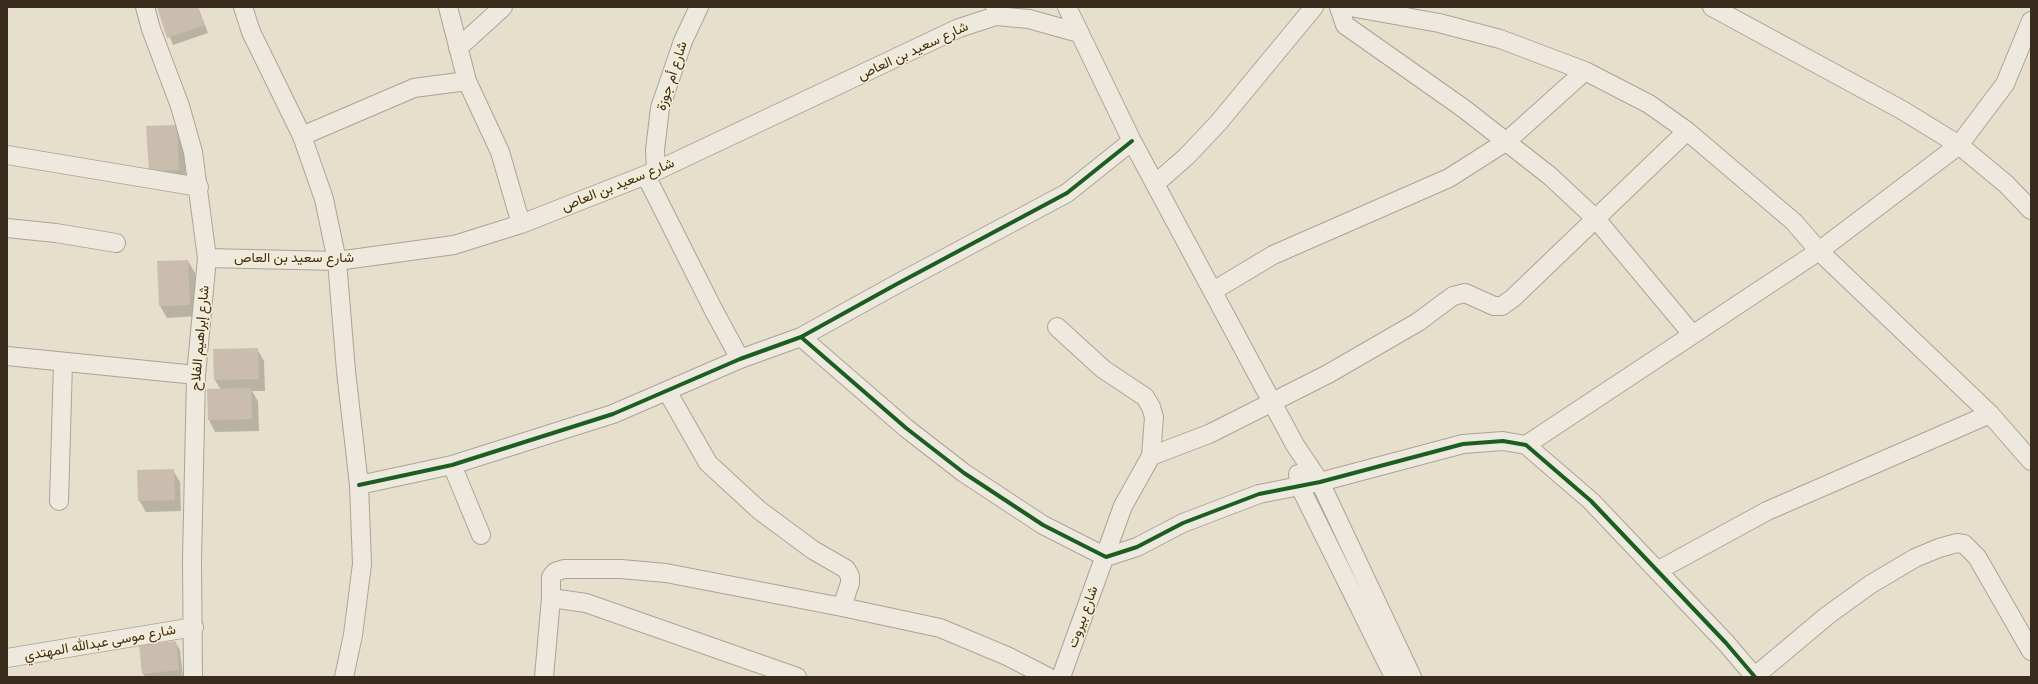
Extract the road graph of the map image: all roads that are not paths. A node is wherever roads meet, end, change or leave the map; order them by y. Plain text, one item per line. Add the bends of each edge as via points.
1 (145, 7) edge
2 (244, 7) edge
3 (448, 7) edge
4 (503, 7) edge
5 (700, 7) edge
6 (1067, 7) edge
7 (1314, 7) edge
8 (1339, 7) edge
9 (1350, 7) edge
10 (1712, 7) edge
11 (996, 11) edge
12 (2031, 21) edge
13 (1080, 33) junction
14 (458, 48) junction
15 (1585, 71) junction
16 (467, 81) junction
17 (1687, 131) junction
18 (302, 136) junction
19 (1132, 141) junction
20 (1507, 141) junction
21 (1959, 145) junction
22 (7, 155) edge
23 (651, 174) junction
24 (1155, 184) junction
25 (199, 186) junction
26 (2031, 210) edge
27 (1596, 219) junction
28 (521, 224) junction
29 (7, 228) edge
30 (116, 243) dead end
31 (1819, 251) junction
32 (207, 258) junction
33 (337, 261) junction
34 (1213, 291) junction
35 (1057, 327) dead end
36 (1692, 334) junction
37 (801, 337) junction
38 (7, 356) edge
39 (740, 359) junction
40 (63, 363) junction
41 (196, 375) junction
42 (667, 391) junction
43 (1272, 402) junction
44 (1990, 414) junction
45 (1295, 445) junction
46 (1526, 445) junction
47 (1151, 456) junction
48 (2031, 461) edge
49 (452, 465) junction
50 (1320, 482) junction
51 (359, 485) junction
52 (1299, 485) junction
53 (59, 501) dead end
54 (481, 535) dead end
55 (1106, 557) junction
56 (1657, 571) junction
57 (551, 598) junction
58 (842, 606) junction
59 (194, 627) junction
60 (2031, 651) edge
61 (7, 658) edge
62 (1068, 674) edge
63 (193, 677) edge
64 (344, 677) edge
65 (544, 677) edge
66 (797, 677) edge
67 (1048, 677) edge
68 (1390, 677) edge
69 (1403, 677) edge
70 (1754, 677) edge

1 - 25 street, شارع إبراهيم الفلاح via 194,152
2 - 18 street via 251,32
3 - 14 street
4 - 14 street
5 - 23 street, شارع أم جوزة via 682,41 660,108
6 - 13 street
7 - 24 street via 1219,122 1187,156
8 - 20 street via 1345,25
9 - 15 street via 1439,23 1500,39
10 - 21 street via 1896,106
11 - 13 street
11 - 23 street, شارع سعيد بن العاص
12 - 21 street via 2005,84
13 - 19 street
14 - 16 street
15 - 17 street via 1649,104
15 - 20 street
16 - 18 street via 414,88
16 - 28 street via 500,152
17 - 27 street
17 - 31 street via 1794,222
18 - 33 street via 324,199
19 - 24 street
19 - 37 street via 1067,193
20 - 27 street via 1550,176
20 - 34 street via 1449,178 1273,255
21 - 26 street via 2006,184
21 - 31 street
22 - 25 street
23 - 28 street, شارع سعيد بن العاص
23 - 39 street via 713,310
24 - 34 street
25 - 32 street, شارع إبراهيم الفلاح
27 - 36 street
27 - 43 street via 1502,306 1494,306 1465,293 1453,296 1418,322 1328,374
28 - 33 street, شارع سعيد بن العاص via 454,245
29 - 30 street
31 - 36 street
31 - 44 street
32 - 33 street, شارع سعيد بن العاص
32 - 41 street, شارع إبراهيم الفلاح
33 - 51 street
34 - 43 street
35 - 47 street via 1103,369 1145,397 1154,417
36 - 46 street
37 - 39 street
37 - 55 street via 906,428 964,473 1043,525
38 - 40 street
39 - 42 street
40 - 41 street
40 - 53 street
41 - 59 street, شارع إبراهيم الفلاح via 192,561
42 - 49 street via 613,414
42 - 58 street via 708,463 759,510 813,550 846,569 850,583
43 - 45 street
43 - 47 street via 1209,434
44 - 48 street
44 - 56 street via 1767,511
45 - 50 street
45 - 52 street
46 - 50 street via 1503,441 1463,444
46 - 56 street via 1590,501
47 - 55 street, شارع بيروت via 1123,506
49 - 51 street
49 - 54 street
50 - 52 street
50 - 69 street
51 - 64 street via 362,564 354,636
52 - 55 street via 1259,494 1183,523 1137,547
52 - 69 street
55 - 62 street, شارع بيروت
56 - 70 street via 1726,643
57 - 58 street via 551,577 555,572 564,569 621,569 666,573
57 - 65 street
57 - 66 street via 586,603
58 - 67 street via 940,628 1007,656
59 - 61 street, شارع موسى عبدالله المهتدي
59 - 63 street, شارع إبراهيم الفلاح
60 - 70 street via 1976,557 1964,544 1957,543 1915,558 1871,584 1828,615
68 - 69 street

